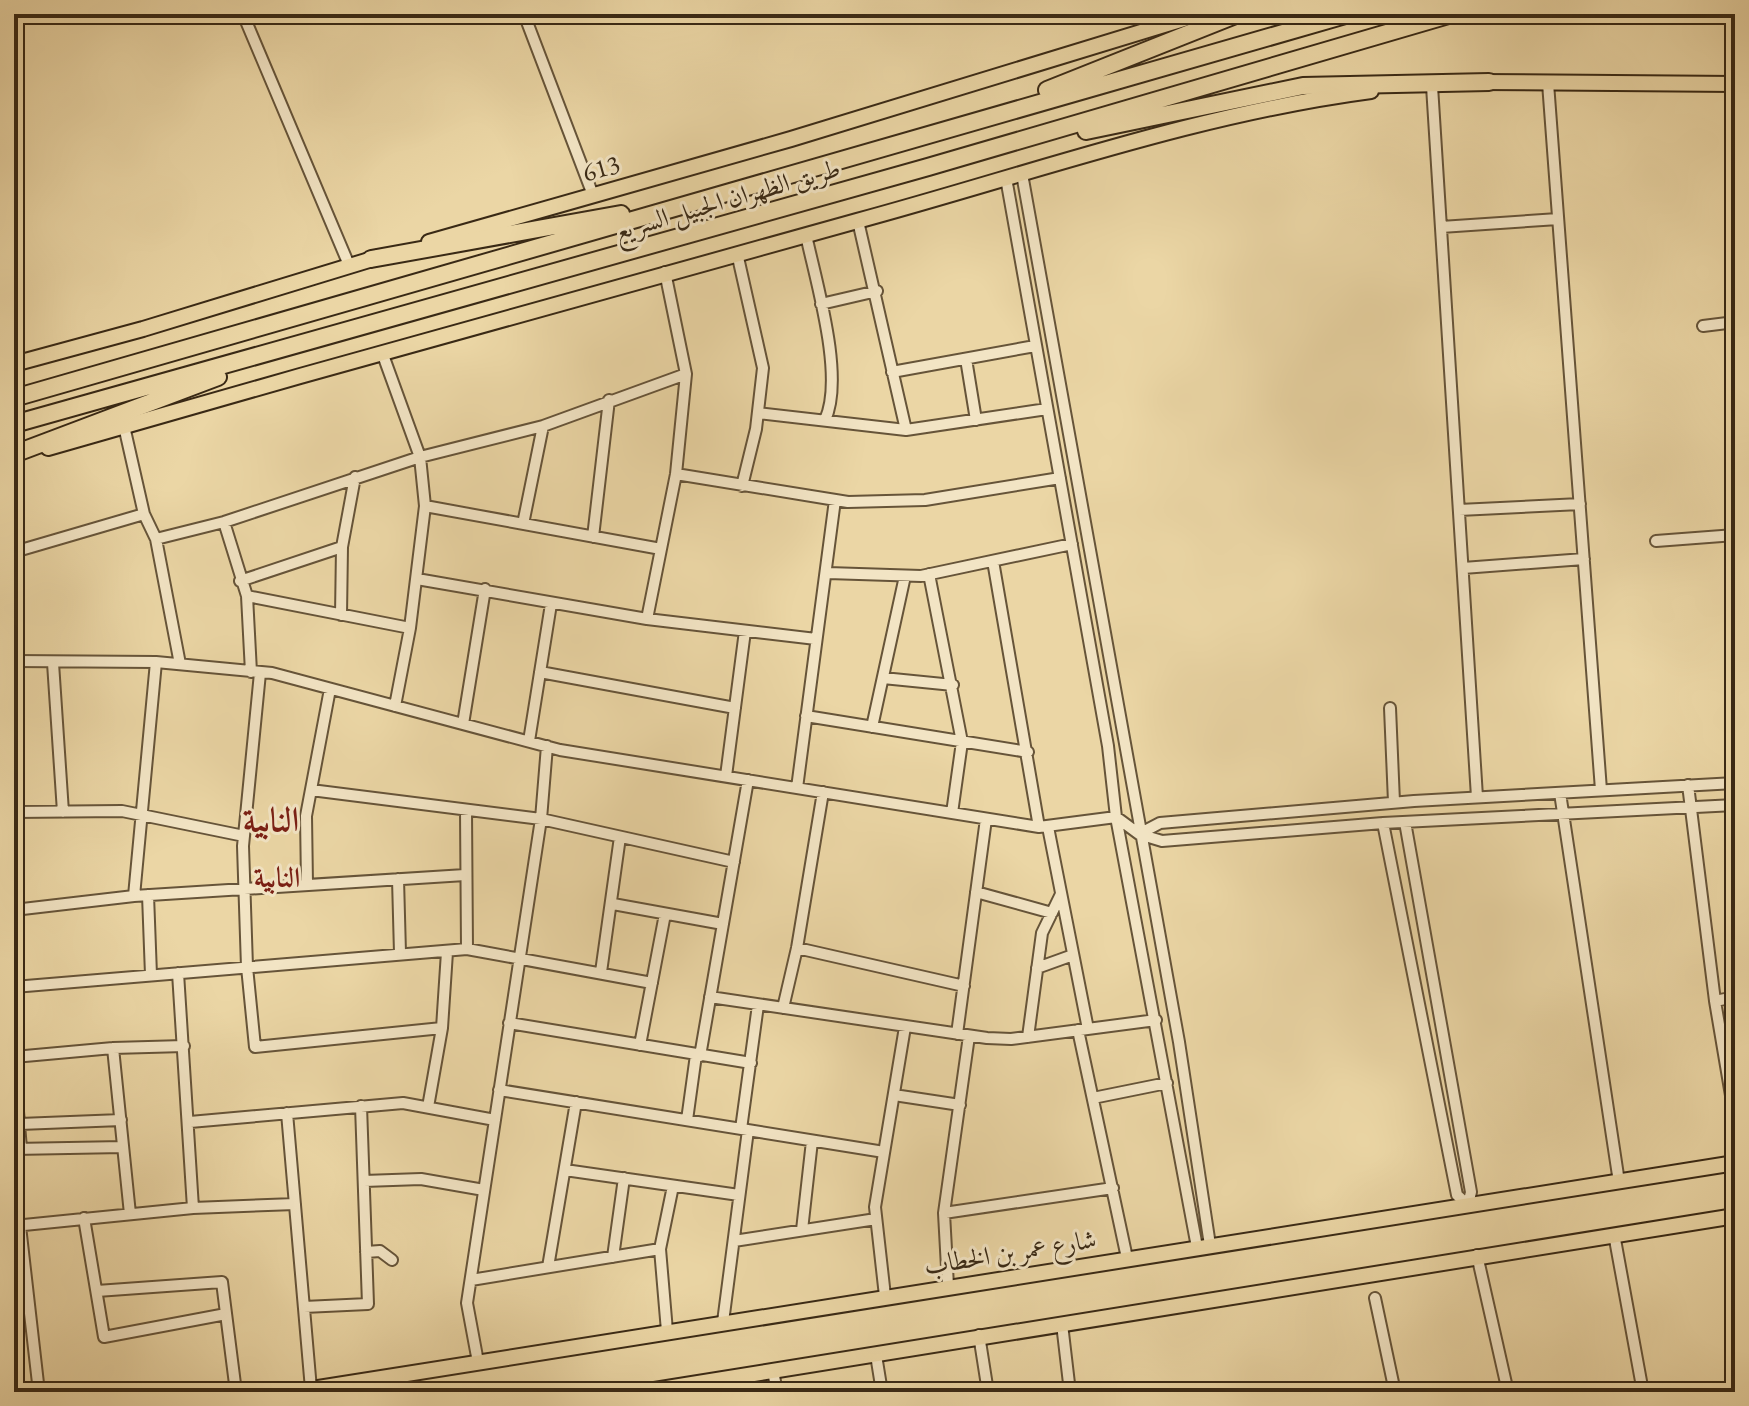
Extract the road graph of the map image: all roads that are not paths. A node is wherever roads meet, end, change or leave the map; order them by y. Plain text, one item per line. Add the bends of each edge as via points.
1 (243, 14) edge
2 (524, 14) edge
3 (1200, 14) edge
4 (1238, 14) edge
5 (1349, 14) edge
6 (1452, 14) edge
7 (1489, 82) junction
8 (1548, 83) junction
9 (1734, 85) edge
10 (1432, 86) junction
11 (978, 119) junction
12 (928, 167) junction
13 (1022, 174) junction
14 (1006, 178) junction
15 (593, 195) junction
16 (705, 199) junction
17 (1558, 219) junction
18 (858, 221) junction
19 (1441, 227) junction
20 (806, 235) junction
21 (737, 253) junction
22 (371, 259) junction
23 (349, 265) junction
24 (665, 272) junction
25 (877, 291) junction
26 (821, 304) junction
27 (1045, 307) junction
28 (1029, 311) junction
29 (1735, 322) edge
30 (1703, 326) dead end
31 (324, 337) junction
32 (1035, 346) junction
33 (383, 355) junction
34 (966, 359) junction
35 (14, 364) edge
36 (892, 372) junction
37 (686, 374) junction
38 (14, 398) edge
39 (609, 400) junction
40 (1047, 409) junction
41 (758, 413) junction
42 (825, 420) junction
43 (976, 420) junction
44 (14, 424) edge
45 (124, 426) junction
46 (543, 426) junction
47 (906, 430) junction
48 (14, 456) edge
49 (420, 457) junction
50 (676, 474) junction
51 (355, 477) junction
52 (1060, 478) junction
53 (742, 486) junction
54 (835, 500) junction
55 (1580, 504) junction
56 (425, 506) junction
57 (1459, 510) junction
58 (144, 514) junction
59 (224, 522) junction
60 (523, 524) junction
61 (1735, 535) edge
62 (593, 537) junction
63 (156, 539) junction
64 (1656, 541) dead end
65 (1072, 544) junction
66 (342, 547) junction
67 (661, 549) junction
68 (14, 552) edge
69 (1584, 559) junction
70 (993, 561) junction
71 (1463, 568) junction
72 (828, 573) junction
73 (929, 574) junction
74 (905, 576) junction
75 (417, 579) junction
76 (240, 581) junction
77 (485, 589) junction
78 (247, 596) junction
79 (551, 604) junction
80 (341, 615) junction
81 (647, 619) junction
82 (410, 628) junction
83 (745, 631) junction
84 (816, 639) junction
85 (14, 661) edge
86 (156, 662) junction
87 (53, 663) junction
88 (180, 664) junction
89 (255, 672) junction
90 (540, 672) junction
91 (883, 678) junction
92 (953, 685) junction
93 (330, 689) junction
94 (395, 706) junction
95 (735, 708) junction
96 (1390, 708) dead end
97 (806, 716) junction
98 (463, 724) junction
99 (872, 727) junction
100 (529, 741) junction
101 (962, 742) junction
102 (547, 746) junction
103 (1028, 752) junction
104 (726, 776) junction
105 (748, 780) junction
106 (1735, 783) edge
107 (1688, 785) junction
108 (797, 788) junction
109 (311, 790) junction
110 (1601, 790) junction
111 (823, 792) junction
112 (1560, 793) junction
113 (1477, 797) junction
114 (1394, 802) junction
115 (1735, 805) edge
116 (1691, 807) junction
117 (466, 811) junction
118 (14, 812) edge
119 (63, 812) junction
120 (952, 813) junction
121 (1563, 814) junction
122 (140, 815) junction
123 (1116, 817) junction
124 (541, 819) junction
125 (986, 819) junction
126 (1405, 822) junction
127 (1383, 823) junction
128 (1044, 827) junction
129 (1139, 834) junction
130 (244, 836) junction
131 (620, 837) junction
132 (734, 862) junction
133 (465, 875) junction
134 (398, 879) junction
135 (307, 884) junction
136 (244, 891) junction
137 (976, 892) junction
138 (1061, 894) junction
139 (148, 895) junction
140 (134, 896) junction
141 (613, 904) junction
142 (14, 910) edge
143 (1052, 913) junction
144 (665, 914) junction
145 (723, 924) junction
146 (797, 948) junction
147 (467, 949) junction
148 (447, 952) junction
149 (400, 953) junction
150 (1073, 955) junction
151 (517, 960) junction
152 (247, 967) junction
153 (1037, 968) junction
154 (601, 972) junction
155 (178, 973) junction
156 (151, 975) junction
157 (652, 983) junction
158 (964, 986) junction
159 (14, 987) edge
160 (710, 997) junction
161 (1735, 997) edge
162 (1715, 1001) junction
163 (758, 1005) junction
164 (783, 1008) junction
165 (1156, 1020) junction
166 (509, 1023) junction
167 (905, 1027) junction
168 (442, 1028) junction
169 (1083, 1030) junction
170 (957, 1034) junction
171 (969, 1036) junction
172 (1028, 1037) junction
173 (640, 1045) junction
174 (184, 1046) junction
175 (113, 1048) junction
176 (698, 1055) junction
177 (14, 1060) edge
178 (751, 1063) junction
179 (1167, 1083) junction
180 (499, 1090) junction
181 (894, 1095) junction
182 (1093, 1098) junction
183 (576, 1102) junction
184 (960, 1105) junction
185 (361, 1106) junction
186 (428, 1107) junction
187 (287, 1113) junction
188 (1735, 1119) edge
189 (121, 1120) junction
190 (495, 1120) junction
191 (687, 1120) junction
192 (190, 1122) junction
193 (20, 1124) junction
194 (744, 1129) junction
195 (812, 1141) junction
196 (123, 1147) junction
197 (18, 1149) edge
198 (884, 1152) junction
199 (1735, 1163) edge
200 (565, 1170) junction
201 (624, 1178) junction
202 (364, 1181) junction
203 (1619, 1182) junction
204 (673, 1186) junction
205 (1113, 1188) junction
206 (484, 1190) junction
207 (739, 1195) junction
208 (295, 1204) junction
209 (1468, 1205) junction
210 (193, 1208) junction
211 (944, 1213) junction
212 (130, 1214) junction
213 (1735, 1216) edge
214 (84, 1218) junction
215 (876, 1219) junction
216 (17, 1226) edge
217 (802, 1230) junction
218 (1614, 1234) junction
219 (734, 1241) junction
220 (1203, 1246) junction
221 (660, 1249) junction
222 (366, 1252) junction
223 (1477, 1255) junction
224 (613, 1257) junction
225 (1127, 1258) junction
226 (392, 1260) dead end
227 (548, 1267) junction
228 (471, 1280) junction
229 (948, 1286) junction
230 (97, 1291) junction
231 (885, 1296) junction
232 (1375, 1298) dead end
233 (304, 1307) junction
234 (226, 1314) junction
235 (723, 1322) junction
236 (1062, 1324) junction
237 (667, 1331) junction
238 (979, 1335) junction
239 (876, 1355) junction
240 (478, 1362) junction
241 (773, 1371) junction
242 (311, 1389) junction
243 (39, 1392) edge
244 (236, 1392) edge
245 (293, 1392) edge
246 (642, 1392) edge
247 (777, 1392) edge
248 (882, 1392) edge
249 (988, 1392) edge
250 (1070, 1392) edge
251 (1395, 1392) edge
252 (1508, 1392) edge
253 (1643, 1392) edge

1 - 23 street
2 - 15 street
3 - 15 main road, 613
4 - 11 highway
5 - 11 highway, طريق الظهران الجبيل السريع
6 - 12 highway, طريق الظهران الجبيل السريع
7 - 8 main road
7 - 10 main road
7 - 12 highway via 1303,86
8 - 9 main road
8 - 17 street
10 - 13 main road via 1271,108
10 - 19 street
11 - 16 highway, طريق الظهران الجبيل السريع
12 - 31 highway, طريق الظهران الجبيل السريع
13 - 14 main road
13 - 27 street
14 - 18 main road
14 - 28 street
15 - 22 main road, 613
16 - 22 highway
16 - 38 highway, طريق الظهران الجبيل السريع
17 - 19 street
17 - 55 street
18 - 20 main road
18 - 25 street
19 - 57 street
20 - 21 main road
20 - 26 street
21 - 24 main road
21 - 41 street via 763,368
22 - 23 main road, 613
23 - 35 main road, 613
24 - 33 main road
24 - 37 street
25 - 26 street
25 - 36 street
26 - 42 street via 832,405
27 - 28 street
27 - 129 street
28 - 32 street
29 - 30 street
31 - 44 highway, طريق الظهران الجبيل السريع
31 - 48 highway
32 - 34 street
32 - 40 street
33 - 45 main road
33 - 49 street
34 - 36 street
34 - 43 street
36 - 47 street
37 - 39 street
37 - 50 street
39 - 46 street
39 - 62 street
40 - 43 street
40 - 52 street
41 - 42 street
41 - 53 street
42 - 47 street
43 - 47 street
45 - 48 main road
45 - 58 street
46 - 49 street
46 - 60 street
49 - 51 street
49 - 56 street
50 - 53 street
50 - 67 street
51 - 59 street
51 - 66 street
52 - 54 street via 925,500
52 - 65 street
53 - 54 street
54 - 72 street
55 - 57 street
55 - 69 street
56 - 60 street
56 - 75 street
57 - 71 street
58 - 63 street
58 - 68 street
59 - 63 street
59 - 76 street
60 - 62 street
61 - 64 street
62 - 67 street
63 - 88 street
65 - 70 street
65 - 123 street
66 - 76 street
66 - 80 street
67 - 81 street
69 - 71 street
69 - 110 street
70 - 73 street
70 - 103 street
71 - 113 street
72 - 74 street
72 - 84 street
73 - 74 street
73 - 92 street
74 - 91 street
75 - 77 street
75 - 82 street
76 - 78 street
77 - 79 street
77 - 98 street
78 - 80 street
78 - 89 street
79 - 81 street
79 - 90 street
80 - 82 street
81 - 83 street
82 - 94 street
83 - 84 street
83 - 95 street
84 - 97 street
85 - 87 street
86 - 87 street
86 - 88 street
86 - 122 street
87 - 119 street
88 - 89 street
89 - 93 street
89 - 130 street
90 - 95 street
90 - 100 street
91 - 92 street
91 - 99 street
92 - 101 street
93 - 94 street
93 - 109 street
94 - 98 street
95 - 104 street
96 - 114 street
97 - 99 street
97 - 108 street
98 - 100 street
99 - 101 street
100 - 102 street
101 - 103 street
101 - 120 street
102 - 104 street
102 - 124 street
103 - 128 street
104 - 105 street
105 - 108 street
105 - 132 street
106 - 107 street
107 - 110 street
107 - 116 street
108 - 111 street
109 - 117 street
109 - 135 street
110 - 112 street
111 - 120 street
111 - 146 street
112 - 113 street
112 - 121 street
113 - 114 street
114 - 129 street via 1160,823
115 - 116 street
116 - 121 street
116 - 162 street
117 - 124 street
117 - 133 street
118 - 119 street
119 - 122 street
120 - 125 street
121 - 126 street
121 - 203 street
122 - 130 street
122 - 140 street
123 - 128 street
123 - 129 street
123 - 165 street
124 - 131 street
124 - 151 street
125 - 128 street
125 - 137 street
126 - 127 street
126 - 209 street via 1471,1192
127 - 129 street via 1162,841
127 - 209 street via 1457,1195
128 - 138 street
129 - 220 street via 1179,1042
130 - 136 street
131 - 132 street
131 - 141 street
132 - 145 street
133 - 134 street
133 - 147 street
134 - 135 street
134 - 149 street
135 - 136 street
136 - 139 street
136 - 152 street
137 - 143 street
137 - 158 street
138 - 143 street
138 - 150 street
139 - 140 street
139 - 156 street
140 - 142 street
141 - 144 street
141 - 154 street
143 - 153 street via 1042,933
144 - 145 street
144 - 157 street
145 - 160 street
146 - 158 street
146 - 164 street
147 - 148 street
147 - 151 street
148 - 149 street
148 - 168 street
149 - 152 street
150 - 153 street
150 - 169 street
151 - 154 street
151 - 166 street
152 - 155 street
152 - 168 street via 255,1047
153 - 172 street
154 - 157 street
155 - 156 street
155 - 174 street
156 - 159 street
157 - 173 street
158 - 170 street
160 - 163 street
160 - 176 street
161 - 162 street
162 - 188 street
163 - 164 street
163 - 178 street
164 - 167 street
165 - 169 street
165 - 179 street
166 - 173 street
166 - 180 street
167 - 170 street
167 - 181 street
168 - 186 street
169 - 172 street
169 - 182 street
170 - 171 street
171 - 172 street
171 - 184 street
173 - 176 street
174 - 175 street
174 - 192 street
175 - 177 street
175 - 189 street
176 - 178 street
176 - 191 street
177 - 193 street
178 - 194 street
179 - 182 street
179 - 220 street
180 - 183 street
180 - 190 street
181 - 184 street
181 - 198 street
182 - 205 street
183 - 191 street
183 - 200 street
184 - 211 street
185 - 186 street
185 - 187 street
185 - 202 street
186 - 190 street
187 - 192 street
187 - 208 street
189 - 193 street
189 - 196 street
190 - 206 street
191 - 194 street
192 - 210 street
193 - 197 street
194 - 195 street
194 - 207 street
195 - 198 street
195 - 217 street
196 - 197 street
196 - 212 street
198 - 215 street
199 - 203 main road, شارع عمر بن الخطاب
200 - 201 street
200 - 227 street
201 - 204 street
201 - 224 street
202 - 206 street via 421,1179
202 - 222 street
203 - 209 main road, شارع عمر بن الخطاب
204 - 207 street
204 - 221 street
205 - 211 street
205 - 225 street
206 - 228 street
207 - 219 street
208 - 210 street
208 - 233 street
209 - 220 main road, شارع عمر بن الخطاب
210 - 212 street
211 - 229 street
212 - 214 street
213 - 218 main road
214 - 216 street
214 - 230 street
215 - 217 street
215 - 231 street
216 - 243 street
217 - 219 street
218 - 223 main road
218 - 253 street
219 - 235 street
220 - 225 main road, شارع عمر بن الخطاب
221 - 224 street
221 - 237 street
222 - 226 street via 380,1251
222 - 233 street via 368,1304
223 - 236 main road
223 - 252 street
224 - 227 street
225 - 229 main road, شارع عمر بن الخطاب
227 - 228 street
228 - 240 street via 467,1303
229 - 231 main road, شارع عمر بن الخطاب
230 - 234 street via 222,1282
230 - 234 street via 104,1337
231 - 235 main road, شارع عمر بن الخطاب
232 - 251 street
233 - 242 street
234 - 244 street
235 - 237 main road, شارع عمر بن الخطاب
236 - 238 main road
236 - 250 street
237 - 240 main road, شارع عمر بن الخطاب
238 - 239 main road
238 - 249 street
239 - 241 main road
239 - 248 street
240 - 242 main road, شارع عمر بن الخطاب
241 - 246 main road
241 - 247 street
242 - 245 main road, شارع عمر بن الخطاب

